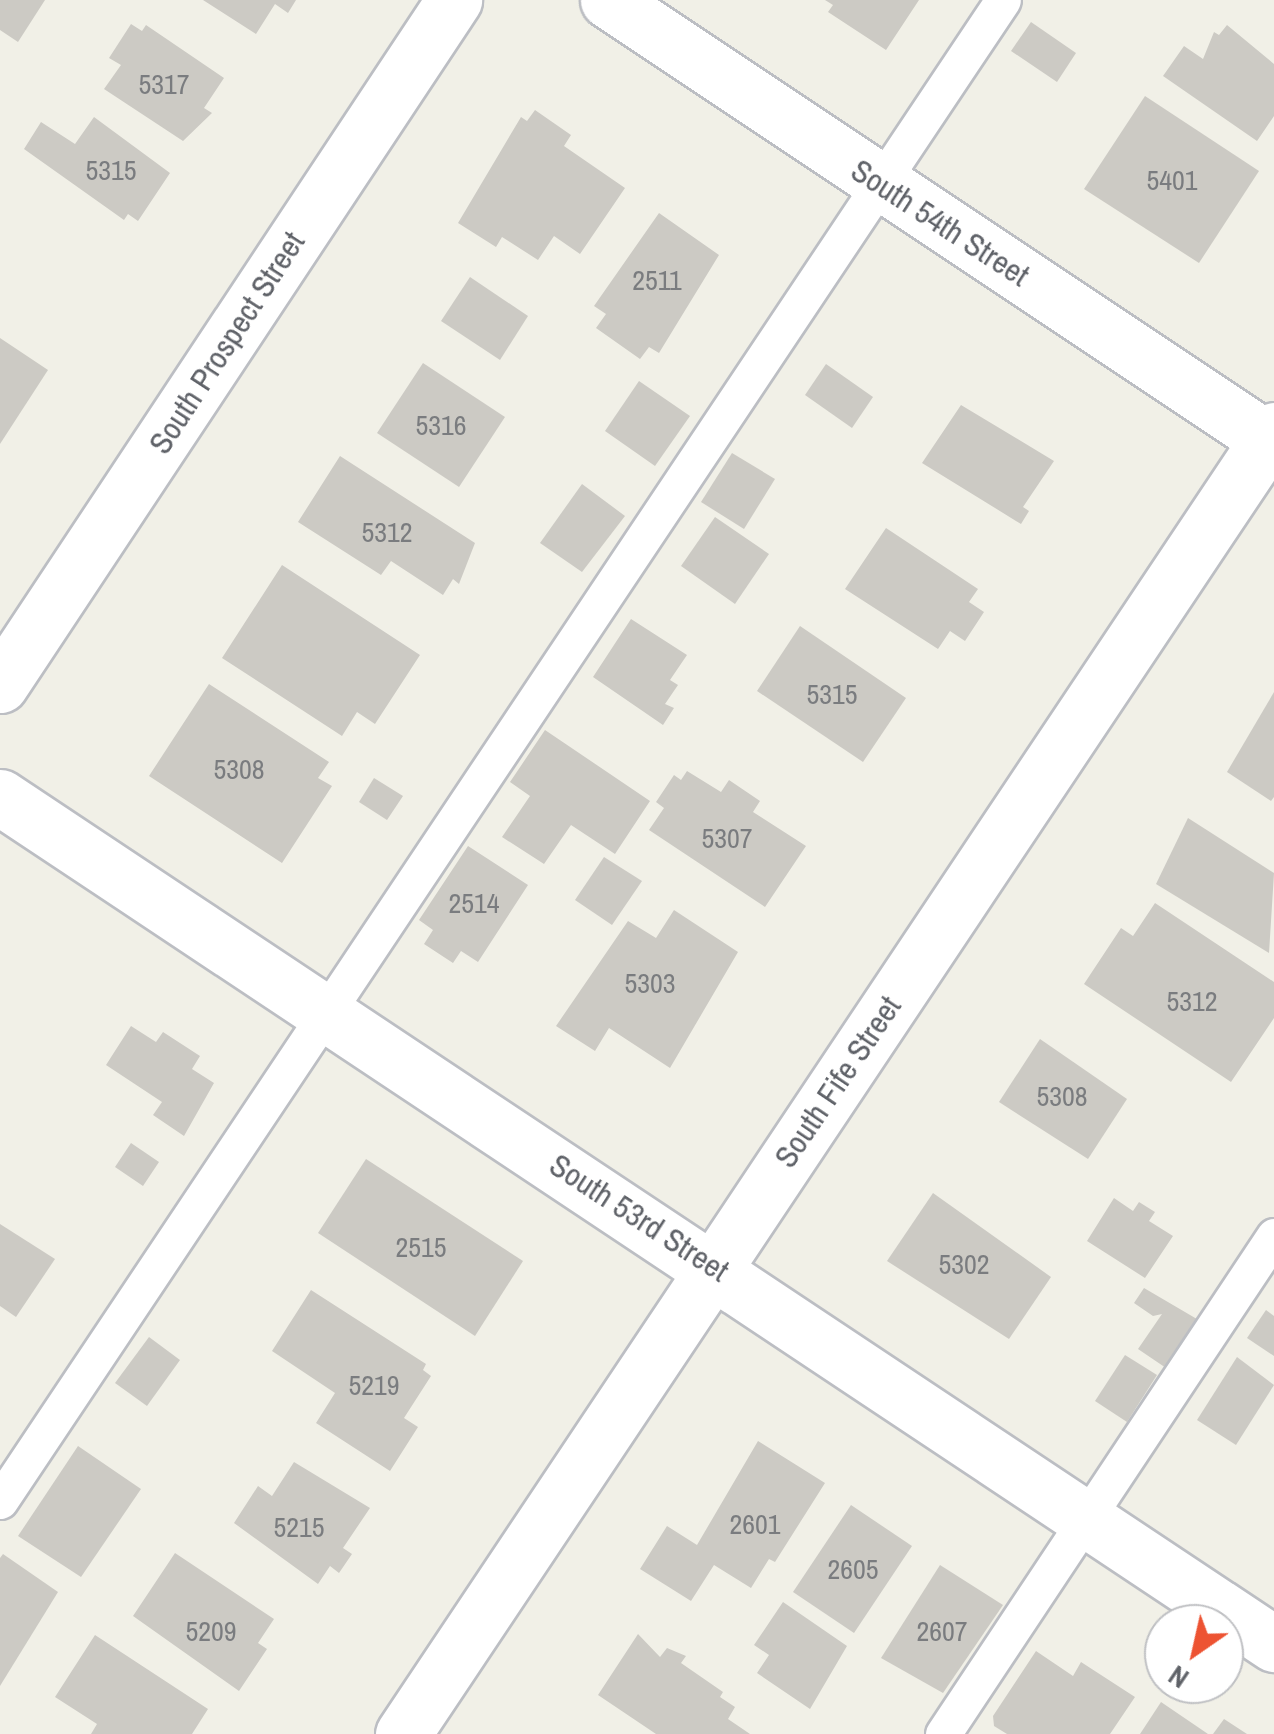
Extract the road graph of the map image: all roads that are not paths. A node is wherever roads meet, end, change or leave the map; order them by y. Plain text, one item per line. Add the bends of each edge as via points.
1 (454, 0) edge
2 (608, 0) edge
3 (1004, 0) edge
4 (877, 182) junction
5 (1272, 438) edge
6 (0, 685) edge
7 (0, 797) edge
8 (324, 1012) junction
9 (1274, 1236) edge
10 (714, 1267) junction
11 (0, 1501) edge
12 (1084, 1521) junction
13 (1274, 1644) edge
14 (403, 1734) edge
15 (943, 1734) edge

1 - 6 street, South Prospect Street
2 - 4 street, South 54th Street
3 - 4 lane
4 - 5 street, South 54th Street
4 - 8 lane
5 - 10 street, South Fife Street
7 - 8 street, South 53rd Street
8 - 10 street, South 53rd Street
8 - 11 lane
9 - 12 lane
10 - 12 street, South 53rd Street
10 - 14 street, South Fife Street
12 - 13 street, South 53rd Street
12 - 15 lane

